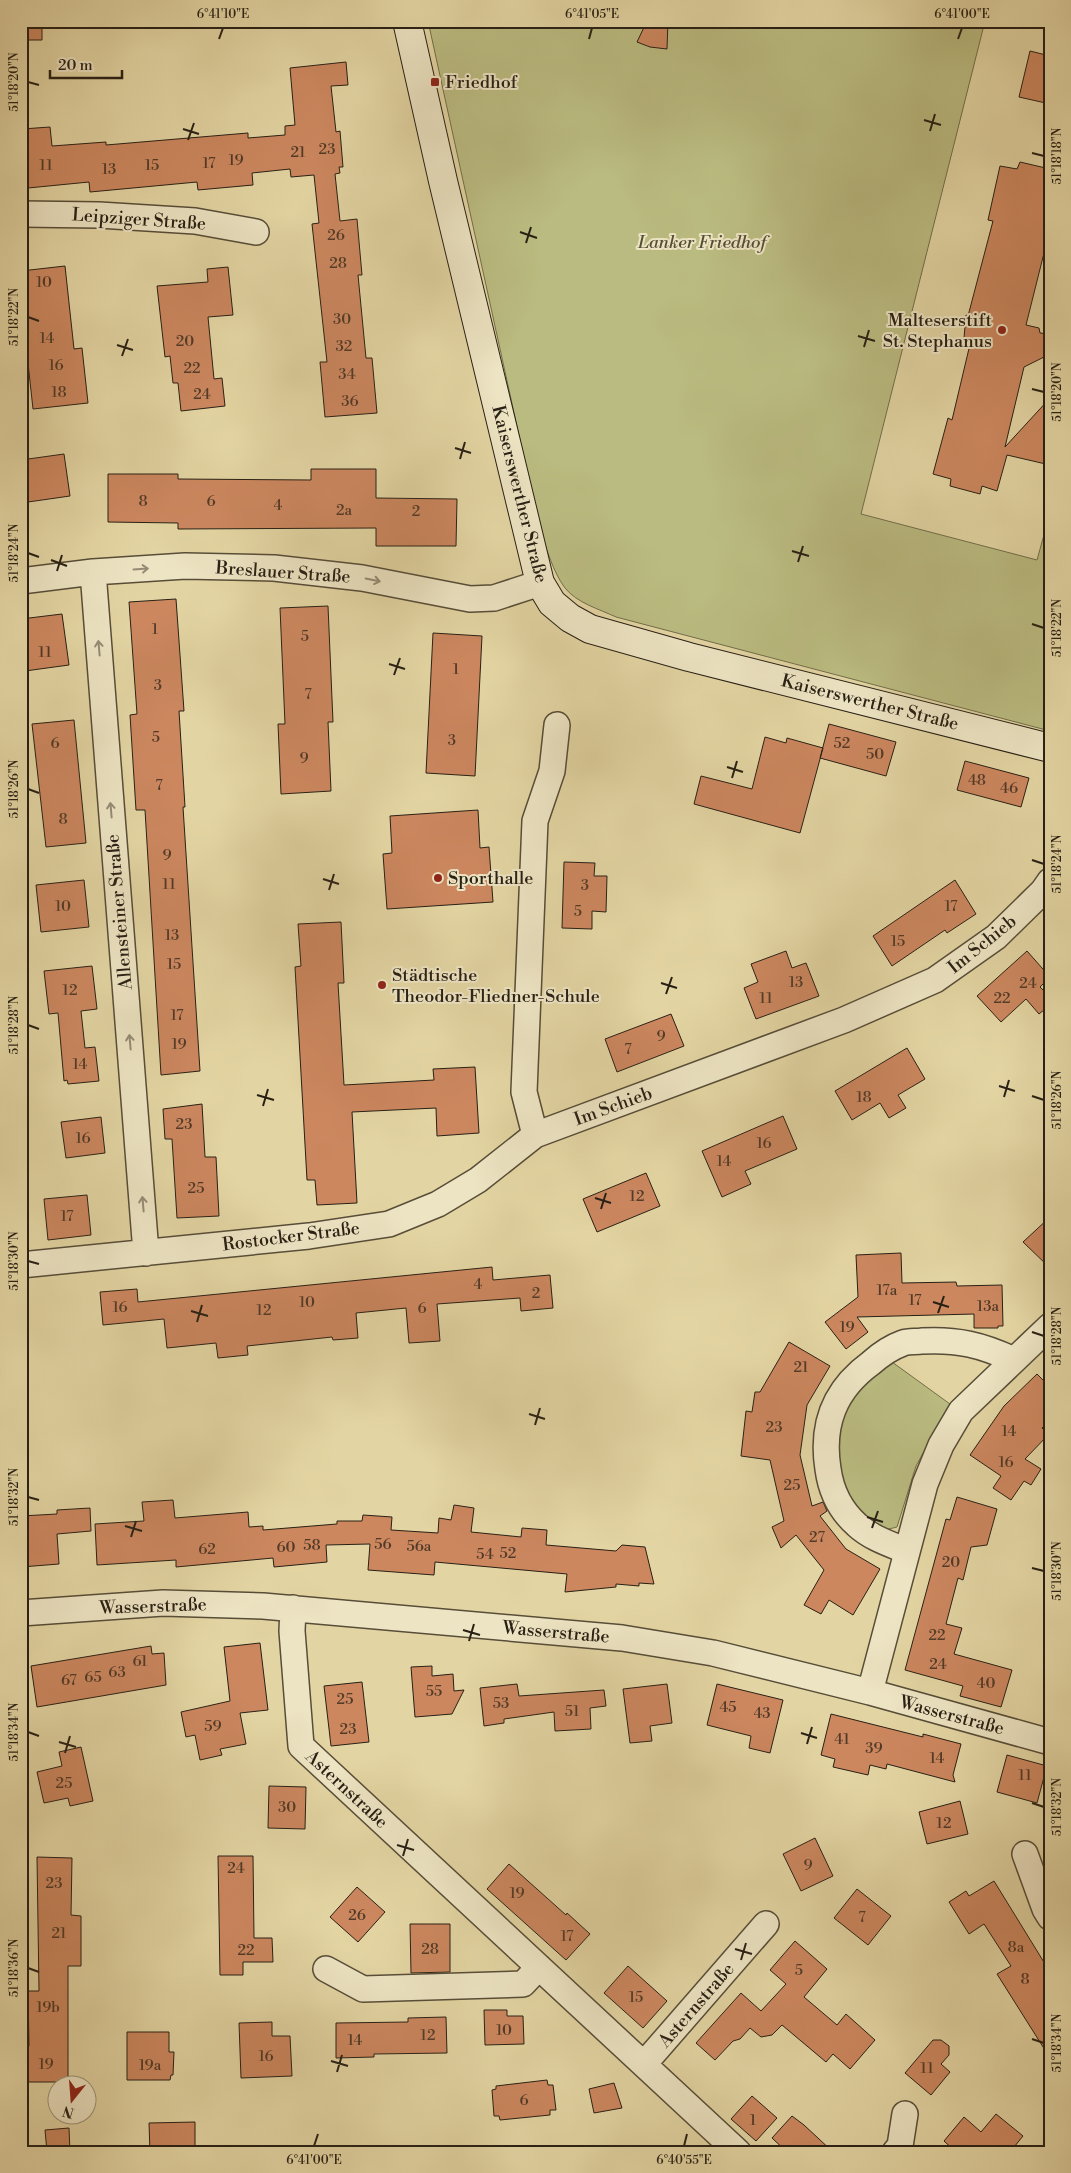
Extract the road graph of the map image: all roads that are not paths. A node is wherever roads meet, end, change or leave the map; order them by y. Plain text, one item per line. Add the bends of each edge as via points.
1 (407, 21) edge
2 (21, 214) edge
3 (256, 232) dead end
4 (92, 572) junction
5 (21, 582) edge
6 (540, 583) junction
7 (557, 725) dead end
8 (1050, 748) edge
9 (1050, 881) edge
10 (535, 1135) junction
11 (146, 1253) junction
12 (21, 1265) edge
13 (1050, 1326) edge
14 (1014, 1360) junction
15 (908, 1551) junction
16 (293, 1608) junction
17 (21, 1613) edge
18 (870, 1692) junction
19 (1050, 1742) edge
20 (1025, 1854) dead end
21 (1050, 1917) edge
22 (766, 1924) dead end
23 (539, 1967) junction
24 (326, 1969) dead end
25 (644, 2064) junction
26 (905, 2114) dead end
27 (738, 2152) edge
28 (895, 2152) edge

1 - 6 street, Kaiserswerther Straße
2 - 3 street, Leipziger Straße via 195,221
4 - 5 street, Breslauer Straße
4 -> 6 street, Breslauer Straße via 185,566 274,568 362,578 470,599 494,598
11 -> 4 street, Allensteiner Straße
6 - 8 street, Kaiserswerther Straße via 552,603 590,629
7 - 10 street via 552,771 535,821 524,1092
9 - 10 street, Im Schieb via 996,936 935,980 844,1020
10 - 11 street, Rostocker Straße via 478,1180 438,1204 389,1224
11 - 12 street, Rostocker Straße
13 - 14 street
14 - 15 street via 961,1412 941,1445 925,1484
14 - 15 street via 972,1343 941,1340 904,1343 857,1373 839,1396 828,1421 825,1449 830,1482 838,1504 857,1526 873,1537
15 - 18 street
16 - 17 street, Wasserstraße via 163,1603
16 - 18 street, Wasserstraße via 622,1638 713,1653
16 - 23 street, Asternstraße via 301,1746
18 - 19 street, Wasserstraße
20 - 21 street
22 - 25 street, Asternstraße
23 - 24 street via 523,1984 362,1989
23 - 25 street, Asternstraße
25 - 27 street, Asternstraße
26 - 28 street via 900,2146

